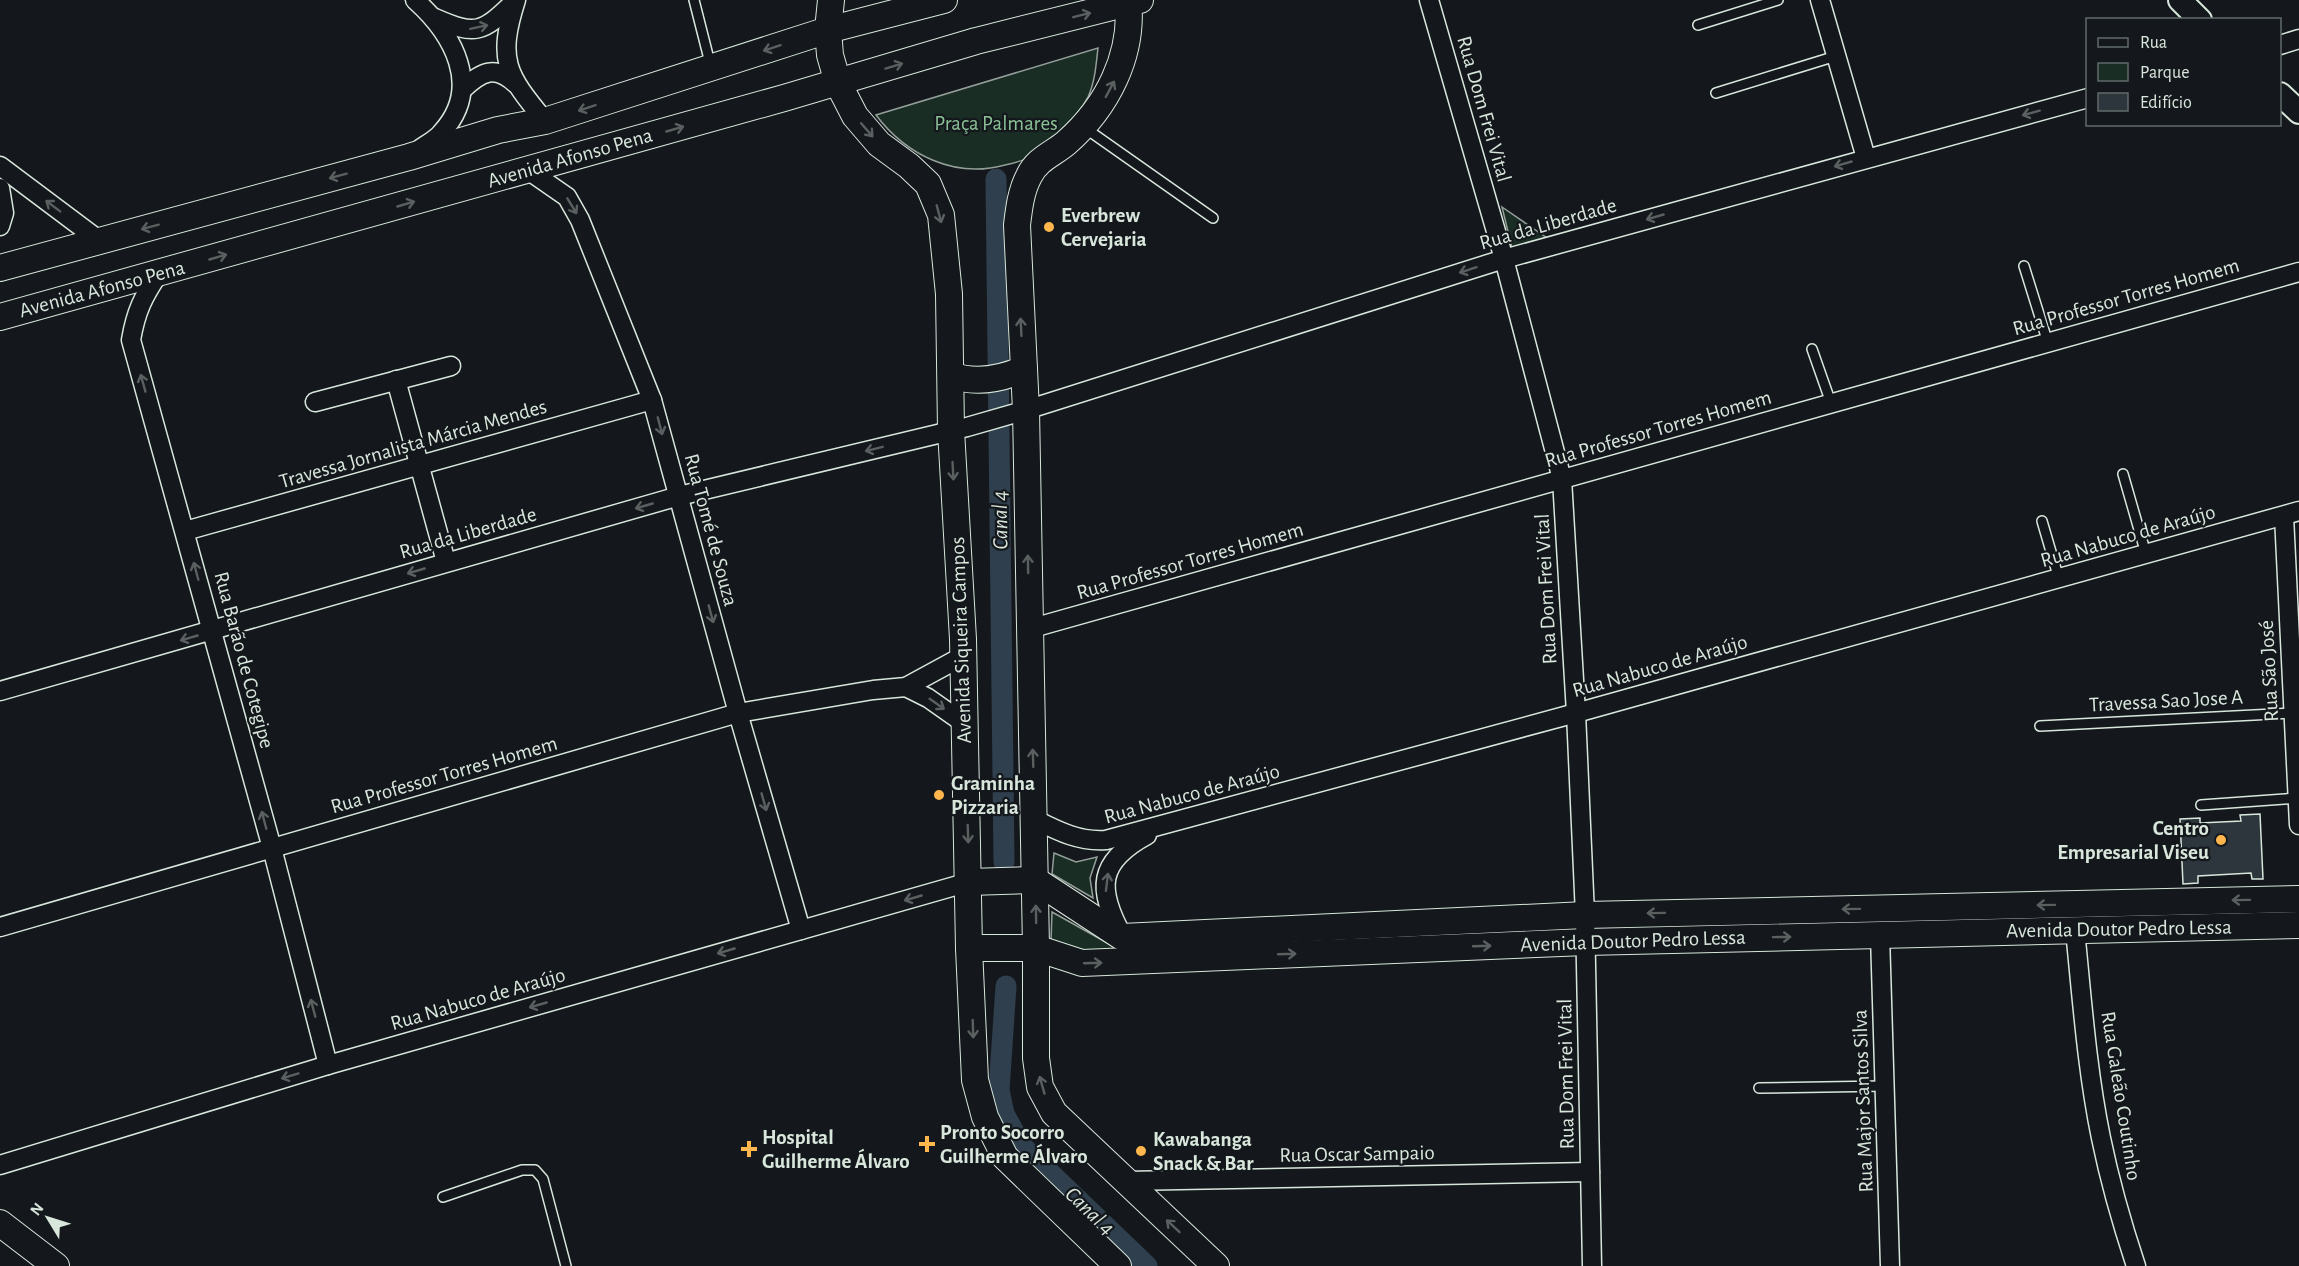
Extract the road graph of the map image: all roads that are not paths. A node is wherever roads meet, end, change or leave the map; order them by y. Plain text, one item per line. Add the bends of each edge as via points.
1 (416, 0) edge
2 (516, 0) edge
3 (694, 0) edge
4 (831, 0) edge
5 (944, 0) edge
6 (1429, 0) edge
7 (1778, 0) edge
8 (1820, 0) edge
9 (2180, 0) edge
10 (1132, 1) edge
11 (435, 18) junction
12 (2198, 18) edge
13 (1698, 25) dead end
14 (828, 30) junction
15 (2299, 39) edge
16 (2281, 45) edge
17 (1836, 56) junction
18 (711, 68) junction
19 (838, 83) junction
20 (516, 84) junction
21 (463, 89) junction
22 (1716, 93) dead end
23 (2281, 95) edge
24 (2086, 99) edge
25 (2299, 112) edge
26 (544, 121) junction
27 (1083, 127) junction
28 (409, 157) junction
29 (1866, 158) junction
30 (0, 166) edge
31 (528, 170) junction
32 (0, 188) edge
33 (1213, 218) dead end
34 (0, 226) edge
35 (100, 241) junction
36 (1504, 259) junction
37 (2025, 266) dead end
38 (0, 268) edge
39 (2299, 272) edge
40 (159, 273) junction
41 (0, 317) edge
42 (2048, 343) junction
43 (1812, 349) dead end
44 (451, 366) dead end
45 (1014, 373) junction
46 (958, 378) junction
47 (396, 381) junction
48 (652, 400) junction
49 (315, 402) dead end
50 (1831, 404) junction
51 (1017, 413) junction
52 (959, 429) junction
53 (420, 466) junction
54 (2123, 474) dead end
55 (1562, 479) junction
56 (679, 496) junction
57 (2291, 514) edge
58 (2042, 521) dead end
59 (185, 531) junction
60 (2146, 554) junction
61 (446, 562) junction
62 (2059, 579) junction
63 (1029, 629) junction
64 (212, 631) junction
65 (963, 657) junction
66 (906, 687) junction
67 (0, 691) edge
68 (738, 713) junction
69 (1576, 713) junction
70 (2294, 713) junction
71 (965, 724) junction
72 (2040, 726) dead end
73 (2297, 739) edge
74 (2298, 798) edge
75 (2202, 805) dead end
76 (1034, 819) junction
77 (1167, 825) junction
78 (2299, 825) edge
79 (272, 848) junction
80 (1029, 880) junction
81 (974, 881) junction
82 (2299, 899) edge
83 (1586, 915) junction
84 (2299, 925) edge
85 (0, 927) edge
86 (801, 930) junction
87 (2075, 930) junction
88 (1880, 935) junction
89 (1122, 937) junction
90 (1586, 942) junction
91 (975, 948) junction
92 (1027, 949) junction
93 (328, 1065) junction
94 (1885, 1086) junction
95 (1759, 1088) dead end
96 (0, 1165) edge
97 (1590, 1172) junction
98 (1126, 1181) junction
99 (443, 1197) dead end
100 (0, 1223) edge
101 (56, 1266) edge
102 (566, 1266) edge
103 (1118, 1266) edge
104 (1216, 1266) edge
105 (1592, 1266) edge
106 (1890, 1266) edge
107 (2136, 1266) edge

1 - 11 street
11 -> 2 street via 474,30 486,27
2 - 20 street via 505,43
3 - 18 lane
4 - 14 main road, Avenida Siqueira Campos
5 - 14 main road, Avenida Afonso Pena
6 - 36 street, Rua Dom Frei Vital
7 - 13 lane
8 - 17 street
9 - 12 street
19 -> 10 main road, Avenida Afonso Pena via 976,41
27 -> 10 main road via 1114,82 1123,57
11 - 21 street via 462,70
14 -> 18 main road, Avenida Afonso Pena
14 - 19 main road, Avenida Siqueira Campos
15 - 16 street
17 - 22 lane
17 - 29 street
18 -> 26 main road, Avenida Afonso Pena
31 -> 19 main road, Avenida Afonso Pena
19 -> 46 main road, Avenida Siqueira Campos via 855,116 879,144 928,184 941,215
20 - 21 street via 506,75 489,72
20 - 26 street
21 - 28 street via 442,133
23 - 25 street
24 -> 29 street, Rua da Liberdade
26 - 28 main road, Avenida Afonso Pena via 498,130
27 - 33 lane
45 -> 27 main road via 1017,225 1023,190 1029,174 1041,160
28 -> 35 main road, Avenida Afonso Pena
29 -> 36 street, Rua da Liberdade
35 -> 30 street
40 -> 31 main road, Avenida Afonso Pena
31 -> 48 street, Rua Tomé de Souza via 567,197 580,220
32 - 34 street via 4,213
35 - 38 main road, Avenida Afonso Pena
36 -> 51 street, Rua da Liberdade
36 - 55 street, Rua Dom Frei Vital
37 - 42 lane
39 - 42 street, Rua Professor Torres Homem
40 - 41 main road, Avenida Afonso Pena
59 -> 40 street, Rua Barão de Cotegipe via 131,340 143,297
42 - 50 street, Rua Professor Torres Homem
43 - 50 lane
44 - 47 street
45 - 46 main road
45 - 51 main road
46 - 52 main road, Avenida Siqueira Campos
47 - 49 street
47 - 53 street
48 - 53 street, Travessa Jornalista Márcia Mendes
48 -> 56 street, Rua Tomé de Souza
50 - 55 street, Rua Professor Torres Homem
51 - 52 street, Rua da Liberdade
63 -> 51 main road
52 -> 56 street, Rua da Liberdade
52 -> 65 main road, Avenida Siqueira Campos
53 - 59 street, Travessa Jornalista Márcia Mendes
53 - 61 street
54 - 60 lane
55 - 63 street, Rua Professor Torres Homem
55 - 69 street, Rua Dom Frei Vital
56 -> 61 street, Rua da Liberdade
56 -> 68 street, Rua Tomé de Souza
57 - 60 street, Rua Nabuco de Araújo
57 - 70 street, Rua São José
58 - 62 lane
64 -> 59 street, Rua Barão de Cotegipe
60 - 62 street, Rua Nabuco de Araújo
61 -> 64 street, Rua da Liberdade
62 - 69 street, Rua Nabuco de Araújo
76 -> 63 main road
64 -> 67 street, Rua da Liberdade
79 -> 64 street, Rua Barão de Cotegipe
65 - 66 street, Rua Professor Torres Homem
65 - 71 main road, Avenida Siqueira Campos
66 - 68 street, Rua Professor Torres Homem
66 -> 71 street
68 - 79 street, Rua Professor Torres Homem
68 -> 86 street, Rua Tomé de Souza
69 - 77 street, Rua Nabuco de Araújo
69 - 83 street, Rua Dom Frei Vital
70 - 72 lane, Travessa Sao Jose A
70 - 73 street, Rua São José
71 -> 81 main road, Avenida Siqueira Campos
73 - 74 street, Rua São José
74 - 75 lane
74 - 78 street, Rua São José
76 - 77 street, Rua Nabuco de Araújo via 1090,842
76 - 80 main road
89 -> 77 street via 1104,887 1109,867 1141,838
79 - 85 street, Rua Professor Torres Homem
93 -> 79 street, Rua Barão de Cotegipe
80 - 81 main road
80 - 89 main road
92 -> 80 main road
81 -> 86 street, Rua Nabuco de Araújo
81 - 91 main road, Avenida Siqueira Campos
82 -> 83 main road, Avenida Doutor Pedro Lessa
83 - 89 main road, Avenida Doutor Pedro Lessa
83 - 90 street, Rua Dom Frei Vital
84 - 87 main road, Avenida Doutor Pedro Lessa
86 -> 93 street, Rua Nabuco de Araújo
87 - 88 main road, Avenida Doutor Pedro Lessa
87 - 107 street, Rua Galeão Coutinho via 2101,1137 2118,1212
90 -> 88 main road, Avenida Doutor Pedro Lessa
88 - 94 street, Rua Major Santos Silva
92 -> 90 main road, Avenida Doutor Pedro Lessa via 1082,963
90 - 97 street, Rua Dom Frei Vital
91 - 92 main road, Avenida Doutor Pedro Lessa
91 -> 103 main road, Avenida Siqueira Campos via 975,1080 985,1117 1005,1156
98 -> 92 main road via 1054,1113 1040,1087
93 -> 96 street, Rua Nabuco de Araújo
94 - 95 lane
94 - 106 street, Rua Major Santos Silva
97 - 98 street, Rua Oscar Sampaio
97 - 105 street, Rua Dom Frei Vital
104 -> 98 main road
99 - 102 lane via 522,1170 535,1170 543,1179
100 - 101 main road

